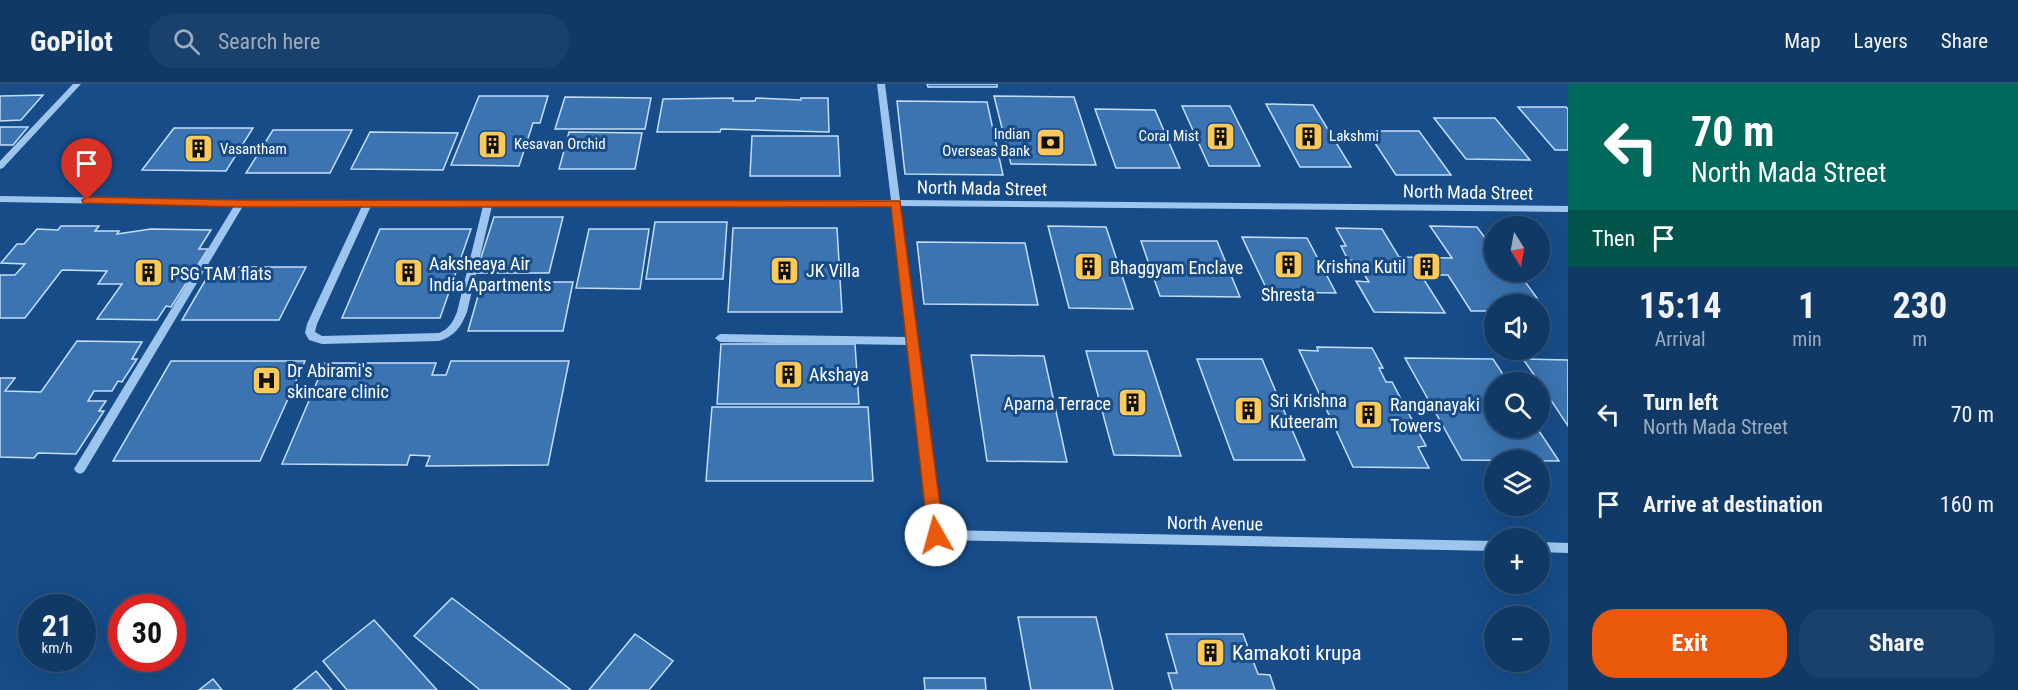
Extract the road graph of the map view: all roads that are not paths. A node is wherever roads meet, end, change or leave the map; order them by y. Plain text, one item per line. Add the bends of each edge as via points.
1 (77, 84) edge
2 (881, 84) edge
3 (0, 166) edge
4 (0, 199) edge
5 (240, 203) junction
6 (368, 203) junction
7 (488, 203) junction
8 (896, 203) junction
9 (1568, 209) edge
10 (720, 338) dead end
11 (912, 341) junction
12 (80, 469) dead end
13 (1484, 546) edge
14 (1550, 547) edge
15 (1568, 548) edge

1 - 3 street
2 - 8 street
4 - 5 street, North Mada Street
5 - 6 street, North Mada Street
5 - 12 street
6 - 7 street, North Mada Street
6 - 7 street via 312,324 313,338 449,335 462,312
7 - 8 street, North Mada Street
8 - 9 street, North Mada Street
8 - 11 street
10 - 11 street
11 - 13 street, North Avenue via 936,535
14 - 15 street

